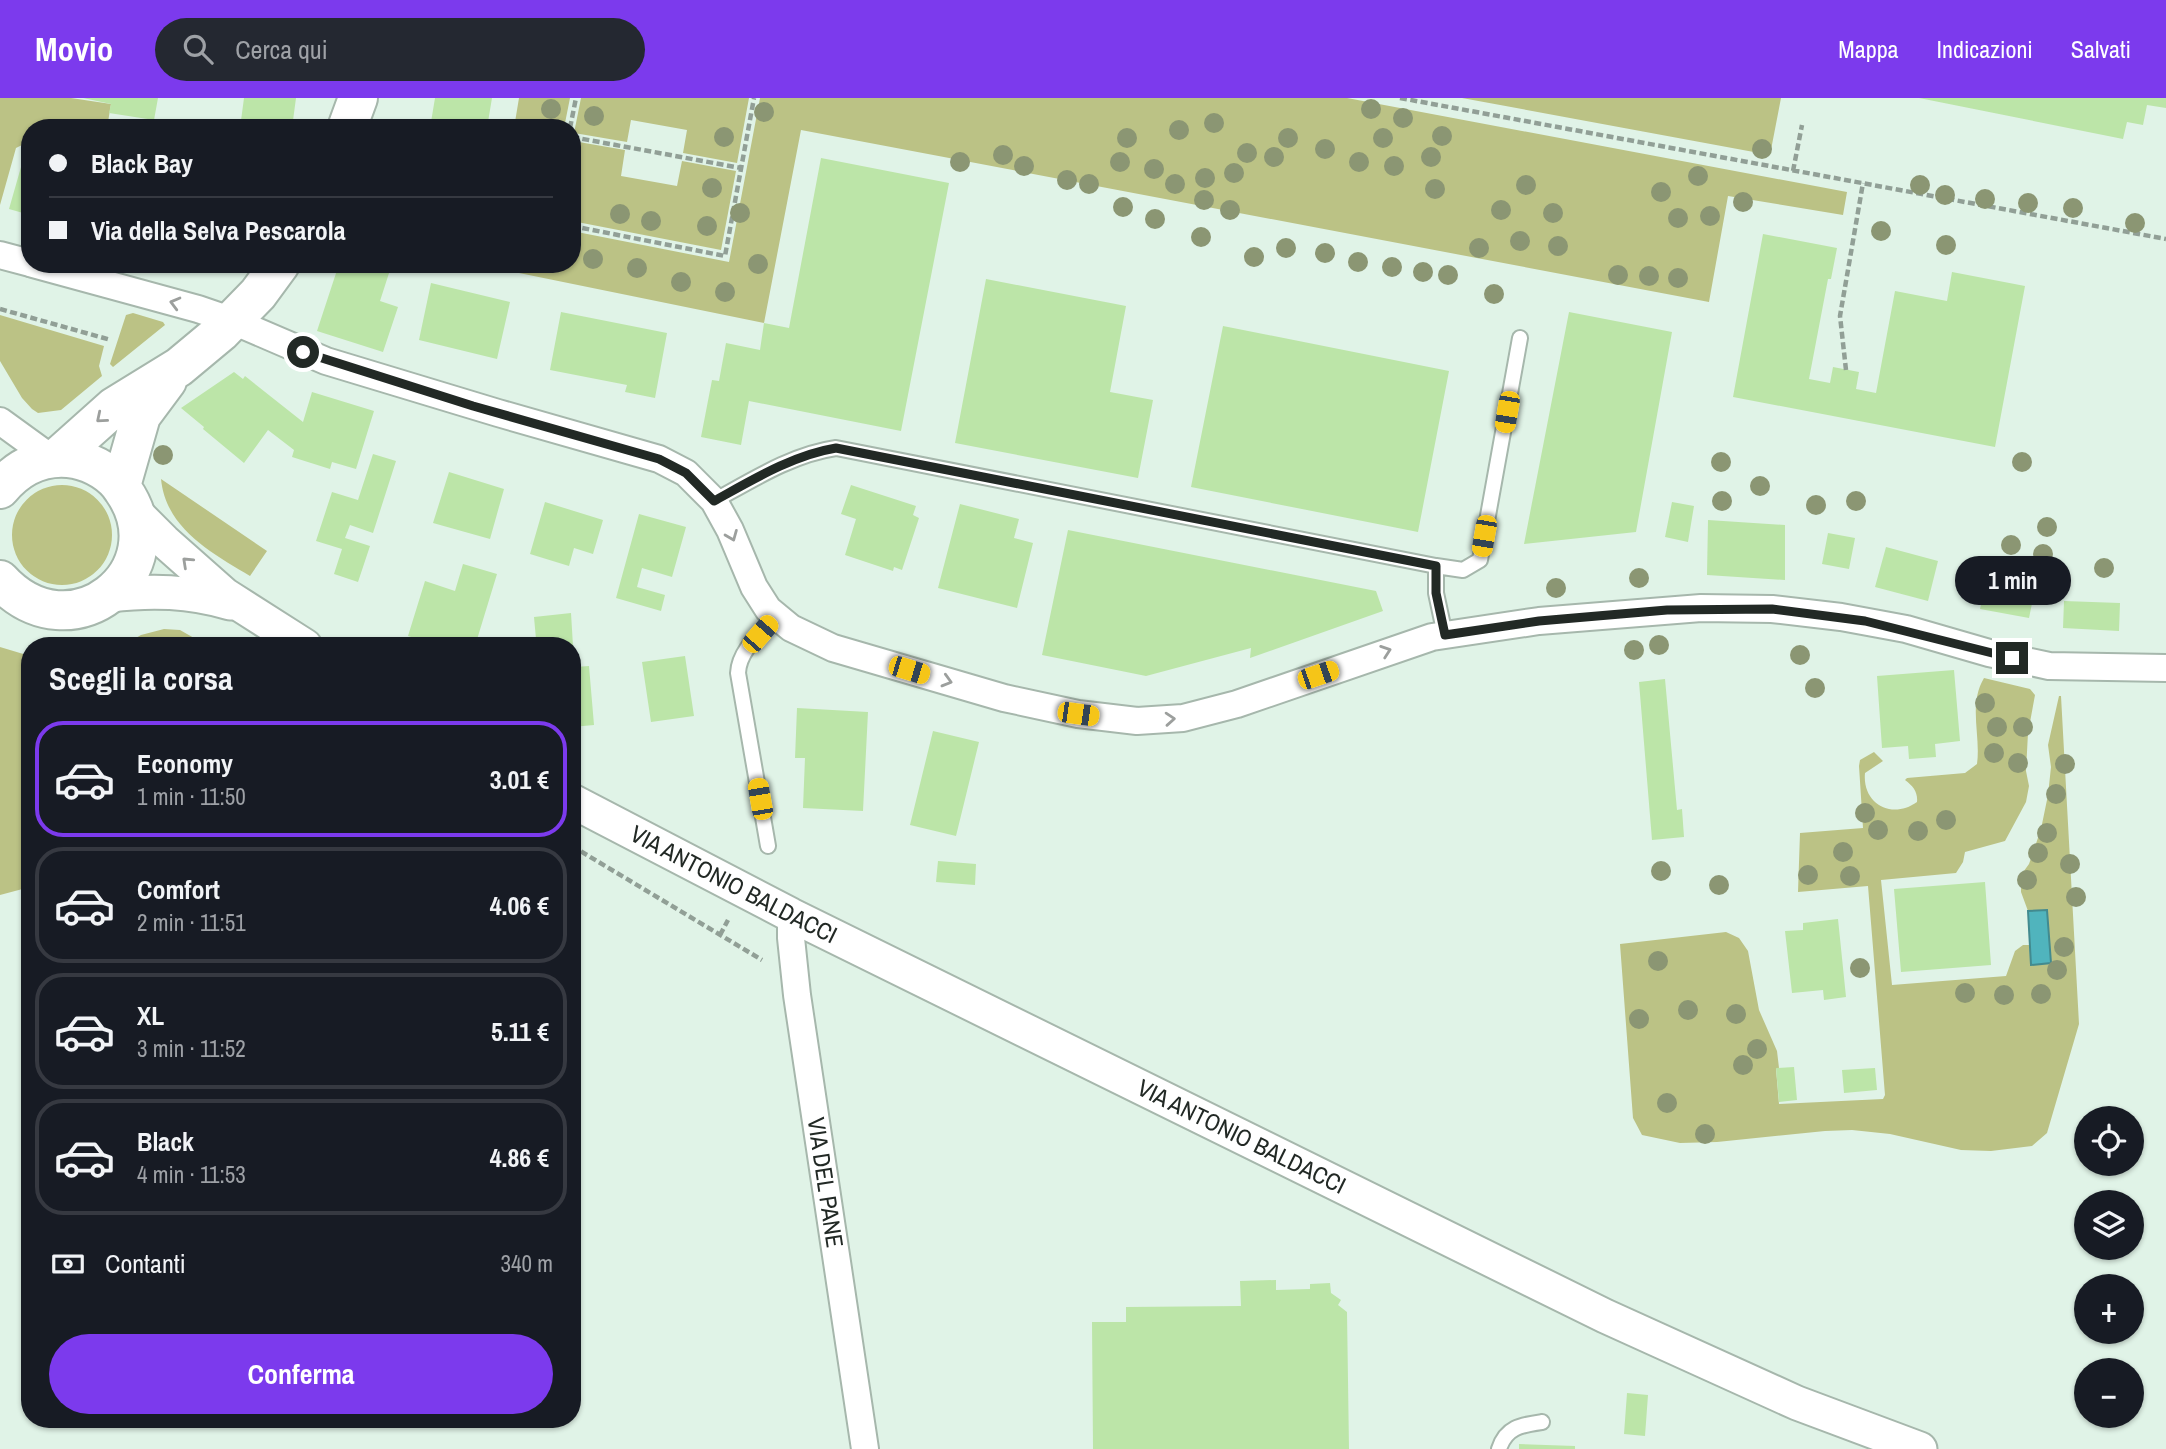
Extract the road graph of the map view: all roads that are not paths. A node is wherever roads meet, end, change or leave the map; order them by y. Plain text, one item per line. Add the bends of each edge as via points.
1 (358, 98) edge
2 (351, 119) edge
3 (0, 255) edge
4 (21, 261) edge
5 (67, 273) edge
6 (273, 273) edge
7 (233, 321) junction
8 (1520, 338) dead end
9 (179, 367) junction
10 (0, 421) edge
11 (54, 458) junction
12 (0, 487) edge
13 (128, 499) junction
14 (714, 501) junction
15 (1436, 566) junction
16 (7, 594) edge
17 (110, 594) junction
18 (239, 606) junction
19 (776, 616) junction
20 (1445, 635) junction
21 (290, 637) edge
22 (2166, 668) edge
23 (581, 806) edge
24 (768, 846) dead end
25 (791, 915) junction
26 (1542, 1422) dead end
27 (865, 1449) edge
28 (1499, 1449) edge
29 (1920, 1449) edge

1 - 2 main road
3 - 4 street
7 -> 5 street
6 - 7 main road
7 - 9 main road
7 - 14 street via 326,361 659,459 686,473
8 - 15 lane via 1479,560 1463,570
9 -> 11 main road via 114,407
9 - 13 main road via 141,416
10 - 11 street
11 - 12 main road via 26,466
11 - 13 main road via 93,464 108,474
13 - 17 main road via 138,538 135,554
18 -> 13 street via 195,570
14 - 15 lane via 799,457 836,448
14 -> 19 street via 754,587
15 - 20 lane
16 - 17 main road via 36,607 66,611
17 - 18 street via 186,593
18 - 21 street
19 -> 20 street via 833,648 959,685 1078,714 1137,720 1199,715
19 - 24 lane via 740,658 738,673
20 - 22 street via 1667,610 1772,609 1865,621 2031,663
23 - 25 street, VIA ANTONIO BALDACCI
25 - 27 street, VIA DEL PANE via 799,1005
25 - 29 street, VIA ANTONIO BALDACCI via 1605,1317 1797,1403
26 - 28 lane via 1511,1430

